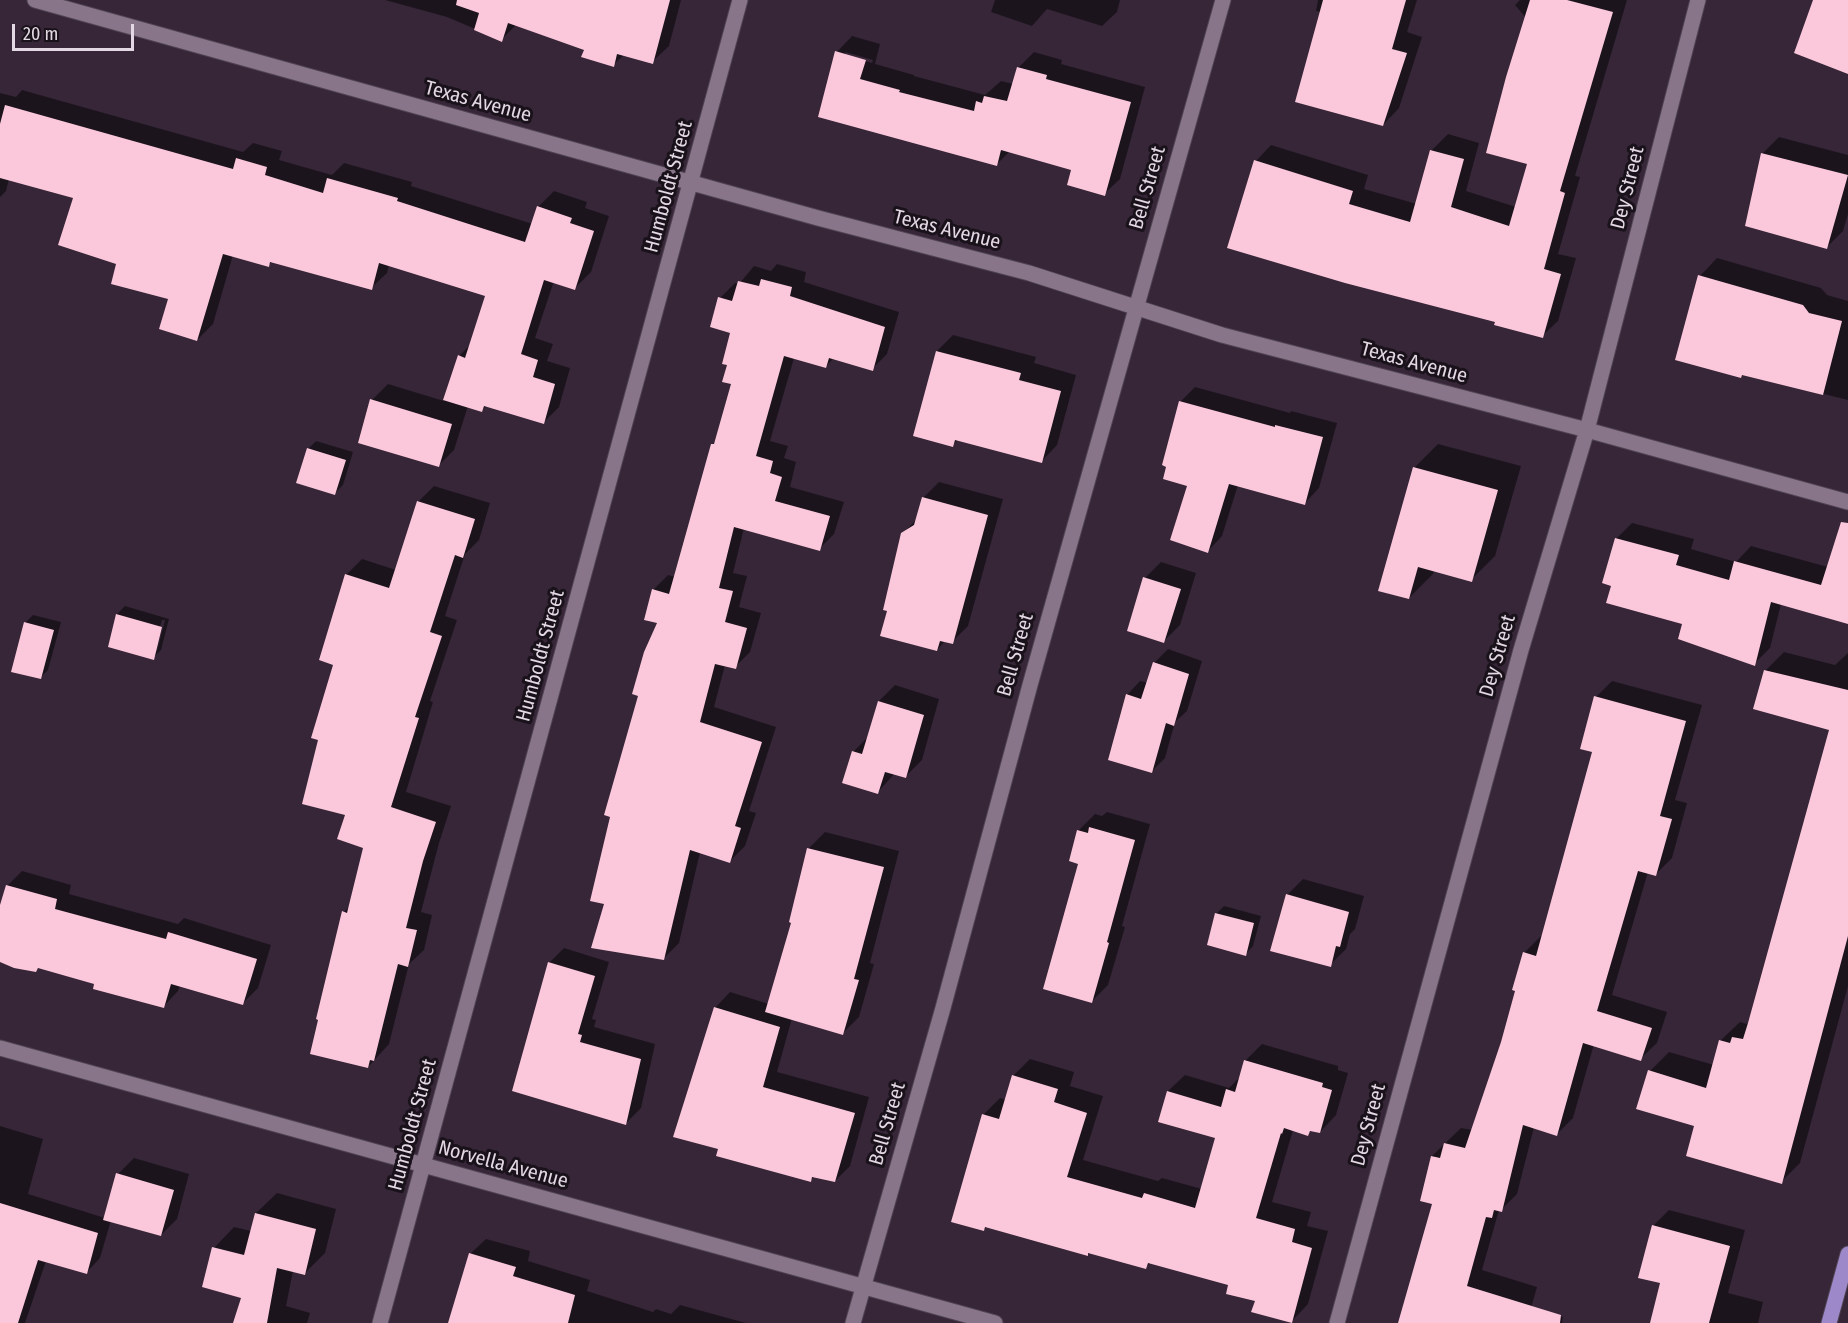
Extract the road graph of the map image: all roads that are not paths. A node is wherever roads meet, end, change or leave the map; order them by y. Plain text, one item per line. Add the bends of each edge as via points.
1 (34, 0) edge
2 (740, 0) edge
3 (1223, 0) edge
4 (1698, 0) edge
5 (692, 183) junction
6 (1136, 307) junction
7 (1587, 430) junction
8 (1848, 502) edge
9 (0, 1048) edge
10 (424, 1165) junction
11 (1848, 1254) edge
12 (863, 1286) junction
13 (380, 1323) edge
14 (853, 1323) edge
15 (995, 1323) edge
16 (1337, 1323) edge
17 (1829, 1323) edge

1 - 5 street, Texas Avenue
2 - 5 street, Humboldt Street
3 - 6 street, Bell Street
4 - 7 street, Dey Street
5 - 6 street, Texas Avenue via 1029,273
5 - 10 street, Humboldt Street
6 - 7 street, Texas Avenue via 1222,335
6 - 12 street, Bell Street
7 - 8 street, Texas Avenue
7 - 16 street, Dey Street via 1521,650
9 - 10 street, Norvella Avenue
10 - 12 street, Norvella Avenue
10 - 13 street, Humboldt Street
11 - 17 main road
12 - 14 street, Bell Street
12 - 15 street, Norvella Avenue

